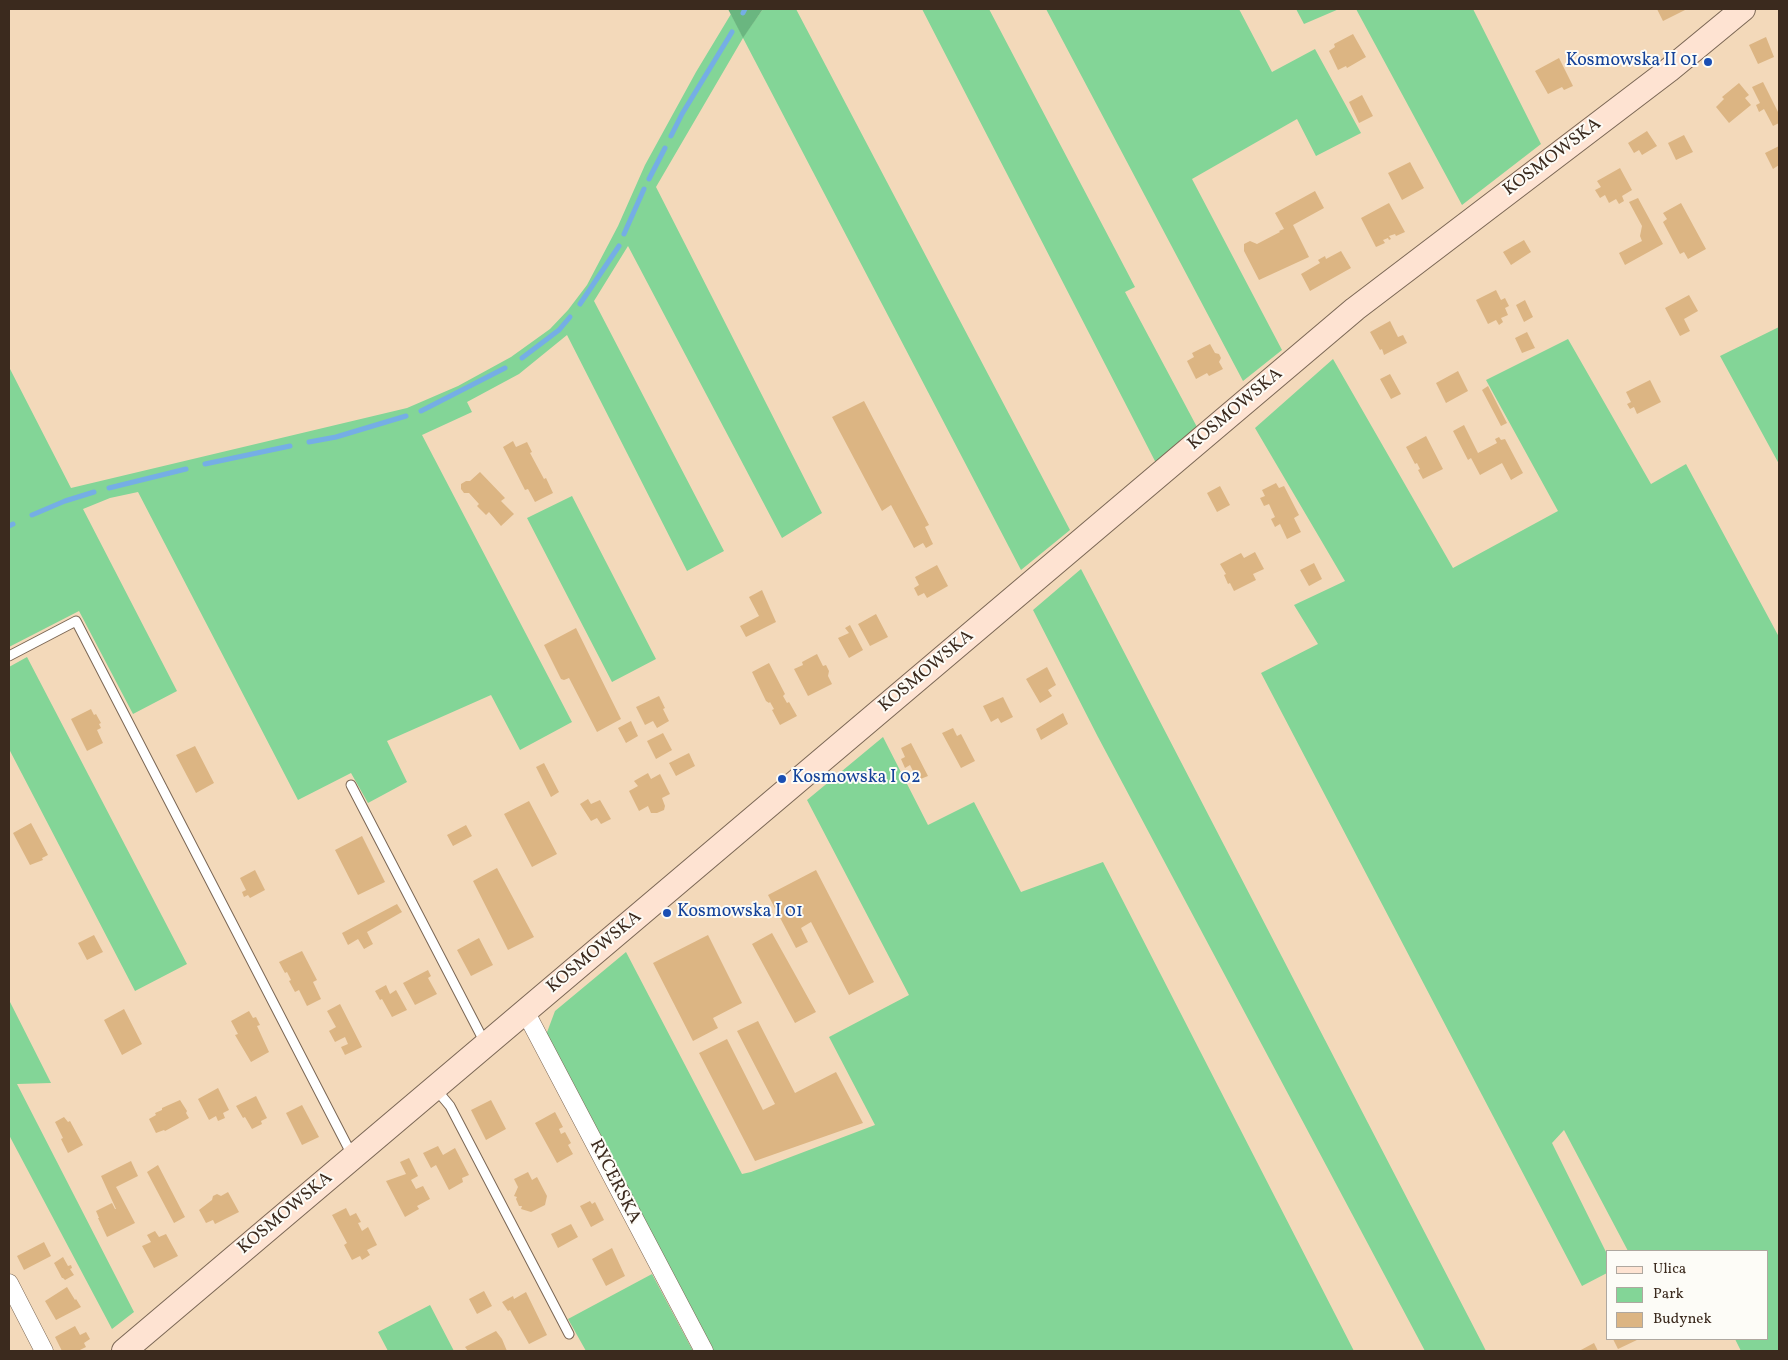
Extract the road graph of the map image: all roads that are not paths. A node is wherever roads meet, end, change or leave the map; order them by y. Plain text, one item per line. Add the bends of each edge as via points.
1 (1743, 9) edge
2 (9, 656) edge
3 (351, 785) dead end
4 (525, 1011) junction
5 (486, 1046) junction
6 (435, 1088) junction
7 (353, 1157) junction
8 (9, 1283) edge
9 (568, 1334) dead end
10 (44, 1351) edge
11 (124, 1351) edge
12 (704, 1351) edge

1 - 4 street, KOSMOWSKA via 1662,76 1355,309
2 - 7 lane via 76,621
3 - 5 lane
4 - 5 street, KOSMOWSKA
4 - 12 street, RYCERSKA
5 - 6 street, KOSMOWSKA
6 - 7 street, KOSMOWSKA
6 - 9 lane via 450,1106
7 - 11 street, KOSMOWSKA
8 - 10 street

